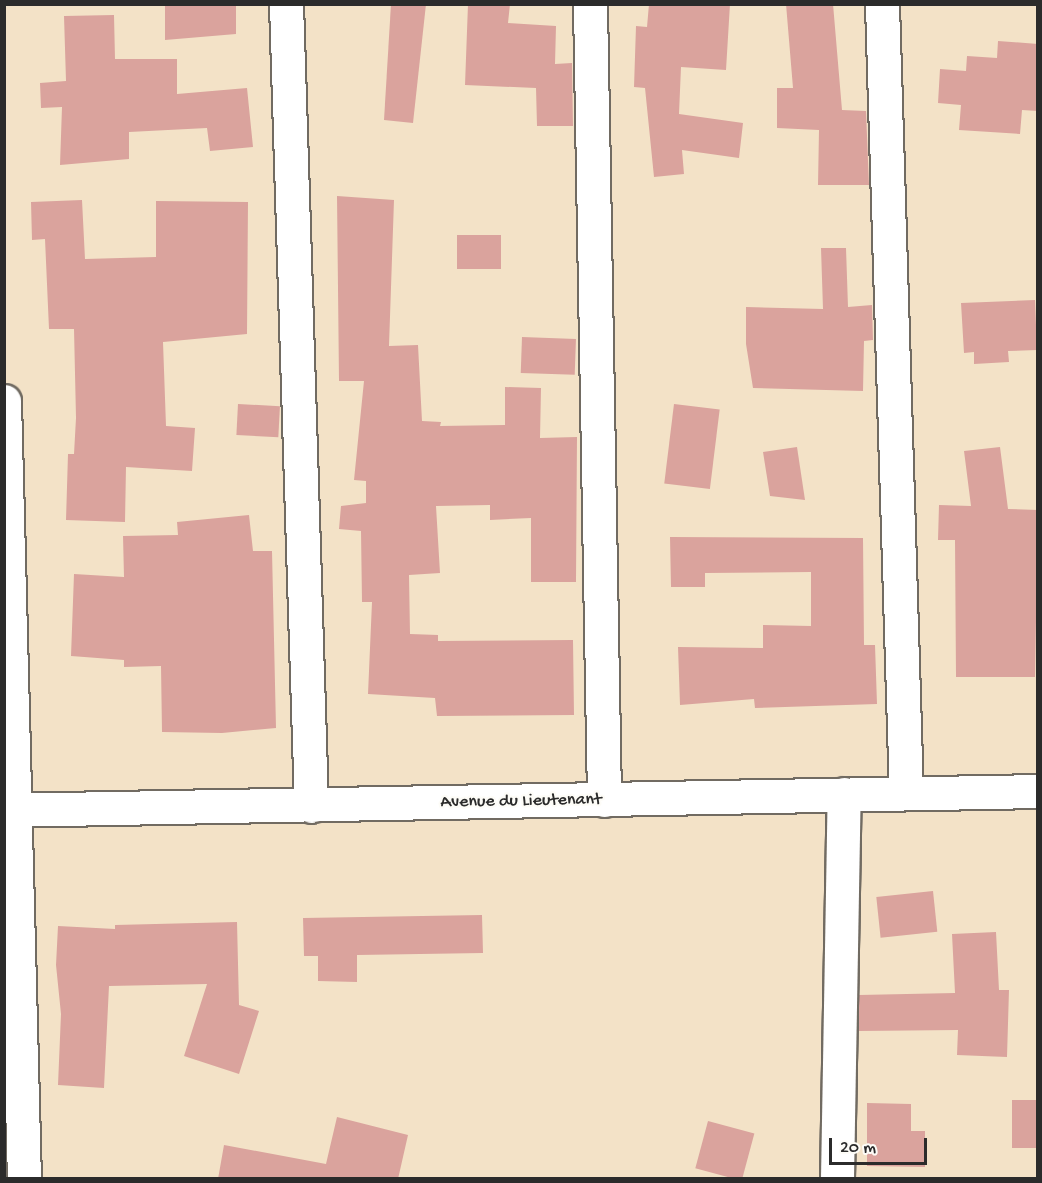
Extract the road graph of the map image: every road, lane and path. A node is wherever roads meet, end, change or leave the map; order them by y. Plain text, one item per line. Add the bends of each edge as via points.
1 (286, 4) edge
2 (590, 4) edge
3 (882, 4) edge
4 (4, 401) edge
5 (1038, 790) edge
6 (906, 792) junction
7 (844, 794) junction
8 (604, 800) junction
9 (311, 806) junction
10 (11, 810) edge
11 (24, 1179) edge
12 (837, 1179) edge

1 - 9 street
2 - 8 street
3 - 6 street
4 - 10 street
5 - 6 street, Avenue du Lieutenant
6 - 7 street, Avenue du Lieutenant
7 - 8 street, Avenue du Lieutenant
7 - 12 street
8 - 9 street, Avenue du Lieutenant
9 - 10 street, Avenue du Lieutenant
10 - 11 street

